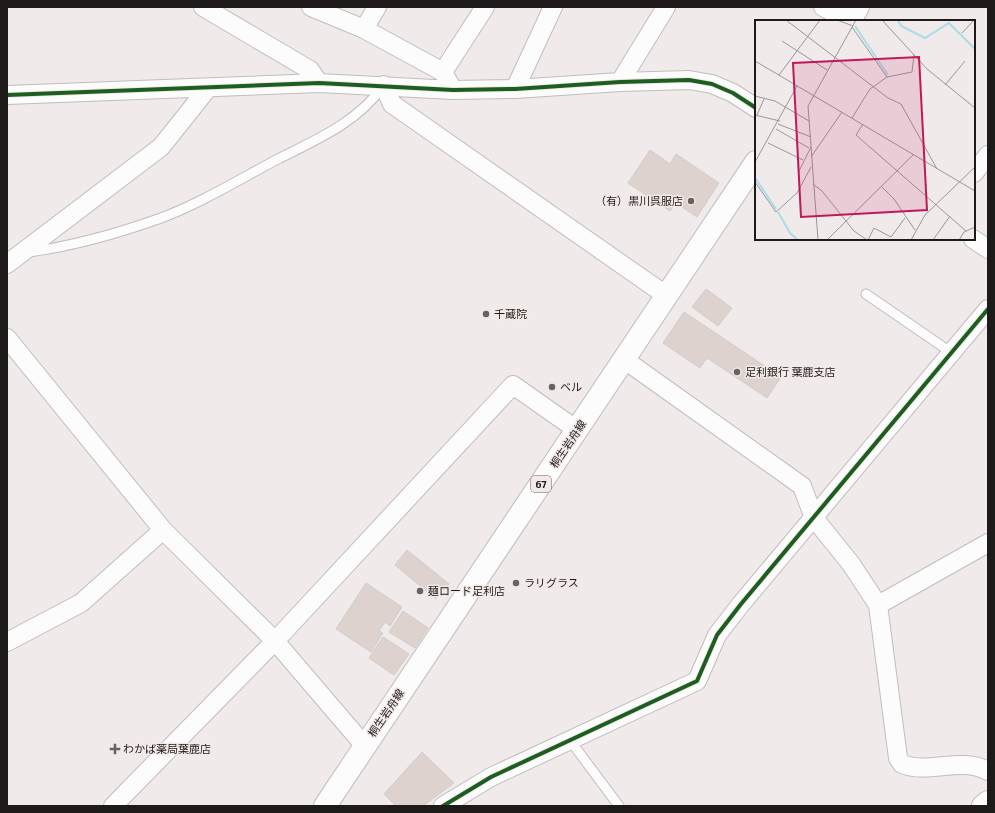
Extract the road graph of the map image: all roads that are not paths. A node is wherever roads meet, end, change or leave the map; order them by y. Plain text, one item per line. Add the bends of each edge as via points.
1 (203, 7) edge
2 (311, 7) edge
3 (377, 7) edge
4 (486, 7) edge
5 (553, 7) edge
6 (666, 7) edge
7 (823, 7) edge
8 (858, 7) edge
9 (847, 20) edge
10 (850, 20) edge
11 (364, 30) junction
12 (443, 72) junction
13 (620, 82) junction
14 (319, 83) junction
15 (384, 85) junction
16 (208, 88) junction
17 (515, 89) junction
18 (453, 90) junction
19 (7, 95) edge
20 (755, 107) edge
21 (988, 155) edge
22 (755, 163) edge
23 (975, 172) edge
24 (974, 240) edge
25 (988, 249) edge
26 (24, 252) junction
27 (7, 264) edge
28 (866, 294) dead end
29 (666, 296) junction
30 (986, 316) edge
31 (7, 338) edge
32 (952, 353) junction
33 (625, 360) junction
34 (577, 430) junction
35 (814, 518) junction
36 (164, 530) junction
37 (988, 544) edge
38 (878, 605) junction
39 (275, 641) junction
40 (7, 642) edge
41 (569, 739) junction
42 (364, 745) junction
43 (988, 771) edge
44 (988, 802) edge
45 (113, 806) edge
46 (325, 806) edge
47 (443, 806) edge
48 (619, 806) edge
49 (983, 806) edge

1 - 14 street via 310,70
2 - 11 street
3 - 11 street
4 - 12 street
5 - 17 street
6 - 13 street
7 - 9 street
8 - 10 main road
11 - 12 street
12 - 18 street
13 - 17 street
13 - 20 street via 689,80 712,84 733,93
14 - 15 street
14 - 16 street
15 - 18 street
15 - 26 lane via 374,99 356,115 322,136 162,218 65,247
15 - 29 street via 392,104
16 - 19 street
16 - 26 street via 161,147
17 - 18 street
21 - 23 street
22 - 29 main road, 桐生岩舟線 / 67
24 - 25 street
26 - 27 street
28 - 32 lane
29 - 33 main road, 桐生岩舟線 / 67
30 - 32 street
31 - 36 street
32 - 35 street
33 - 34 main road, 桐生岩舟線 / 67
33 - 35 street via 802,486
34 - 39 street via 512,385
34 - 42 main road, 桐生岩舟線 / 67
35 - 38 street via 851,564
35 - 41 street via 717,635 697,681
36 - 39 street
36 - 40 street via 81,603
37 - 38 street
38 - 43 street via 898,758 902,764 910,767 925,769 963,764
39 - 42 street
39 - 45 street
41 - 47 street via 491,777
41 - 48 lane
42 - 46 main road, 桐生岩舟線 / 67
44 - 49 main road

